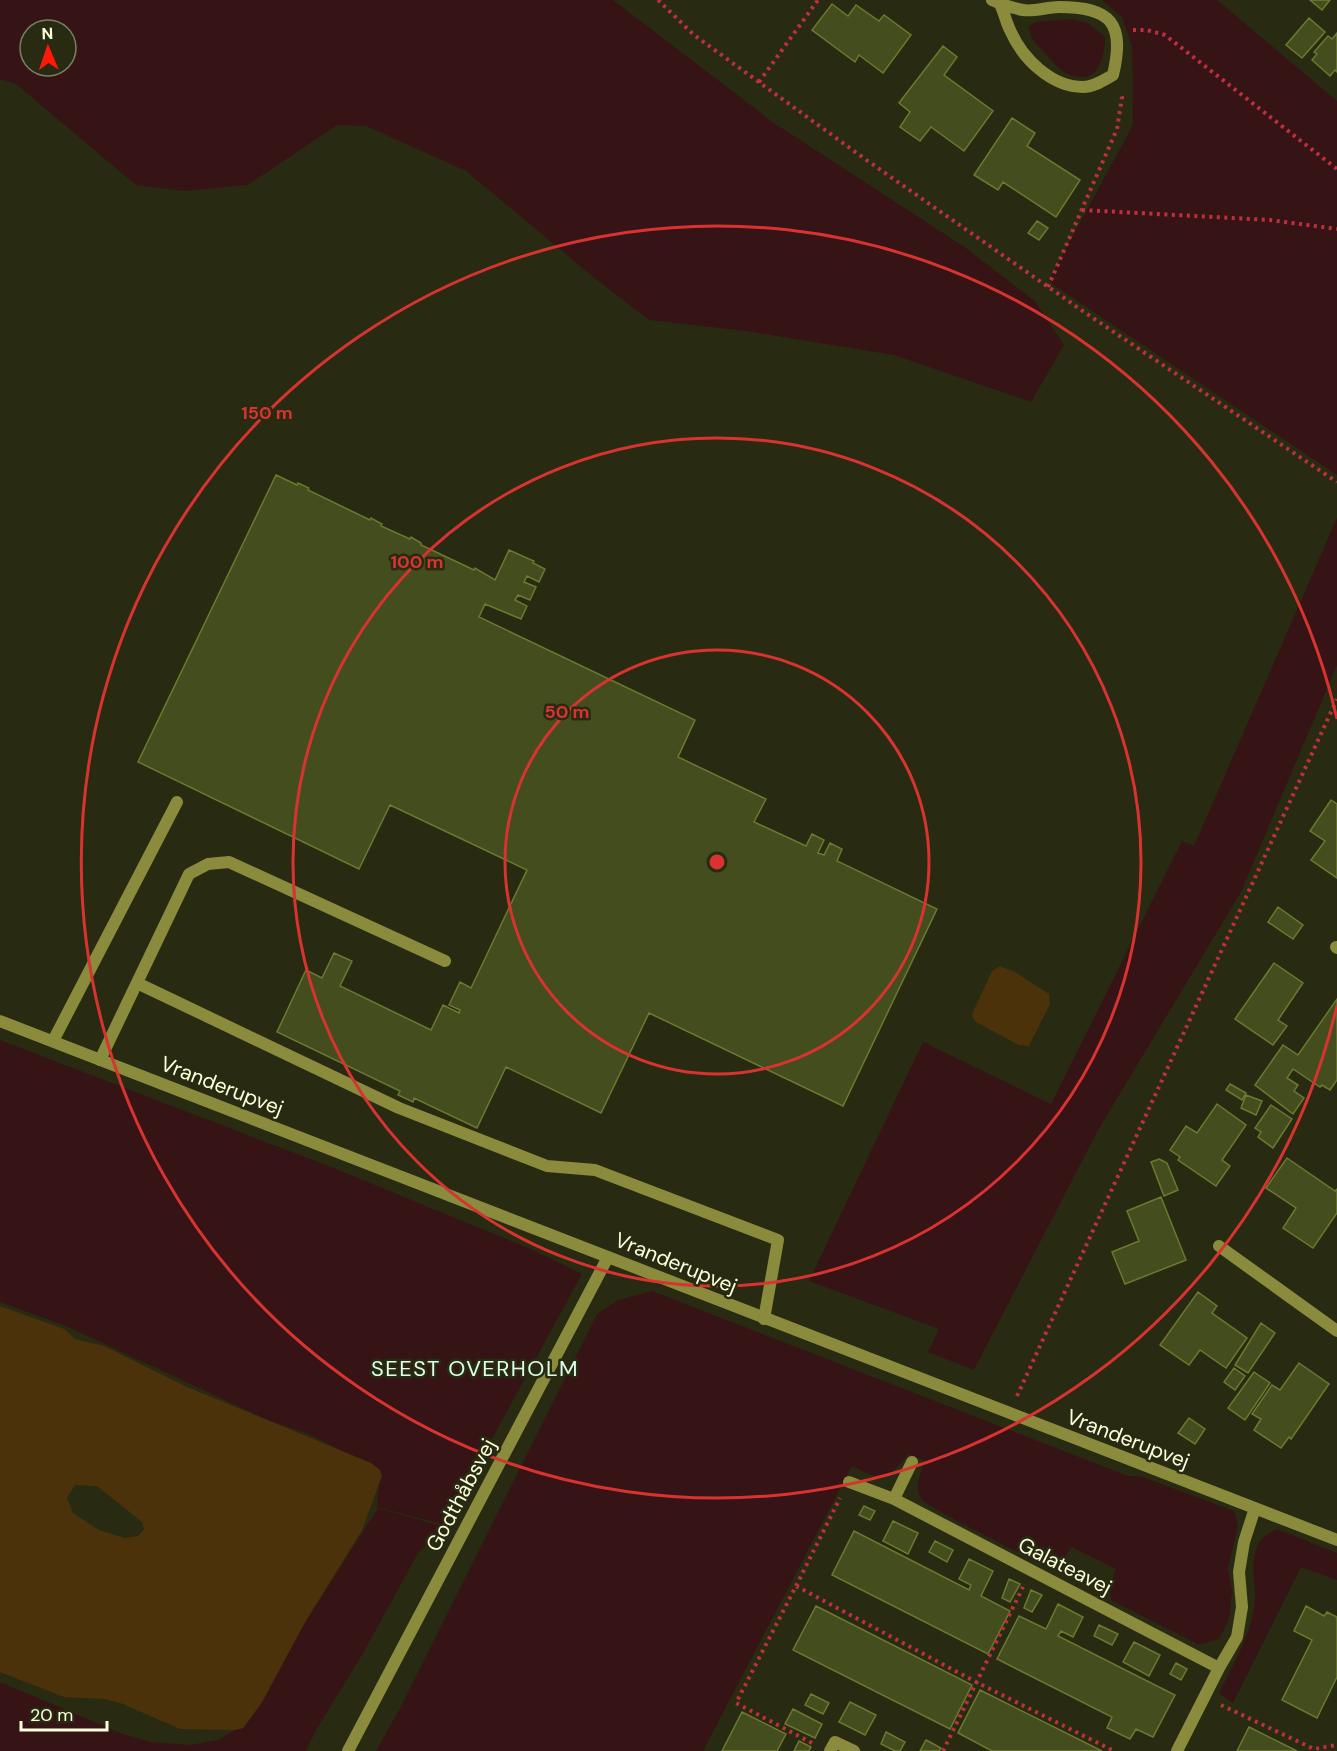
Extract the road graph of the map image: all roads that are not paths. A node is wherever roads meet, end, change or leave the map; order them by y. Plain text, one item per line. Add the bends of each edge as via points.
1 (996, 2) edge
2 (177, 802) dead end
3 (445, 961) dead end
4 (137, 983) junction
5 (0, 1021) edge
6 (53, 1041) junction
7 (100, 1060) junction
8 (1219, 1246) dead end
9 (608, 1257) junction
10 (764, 1319) junction
11 (1337, 1331) edge
12 (912, 1462) dead end
13 (849, 1482) road end
14 (894, 1499) junction
15 (1255, 1508) junction
16 (1336, 1538) edge
17 (1219, 1668) junction
18 (348, 1751) edge
19 (830, 1751) edge
20 (854, 1751) edge
21 (1176, 1751) edge

1 - 1 street via 1030,62 1057,82 1084,87 1113,75 1119,51 1110,19 1095,10 1024,10
2 - 6 street
3 - 4 street via 229,862 208,864 189,874
4 - 7 street
4 - 10 street via 399,1108 547,1166 595,1170 778,1240
5 - 6 street, Vranderupvej
6 - 7 street, Vranderupvej
7 - 9 street, Vranderupvej
8 - 11 street
9 - 10 street, Vranderupvej
9 - 18 street, Godthåbsvej
10 - 15 street, Vranderupvej
12 - 14 street
13 - 14 street, Galateavej
14 - 17 street, Galateavej
15 - 16 street, Vranderupvej
15 - 17 street via 1239,1572 1242,1607 1237,1637
17 - 21 street
19 - 20 street via 835,1742

